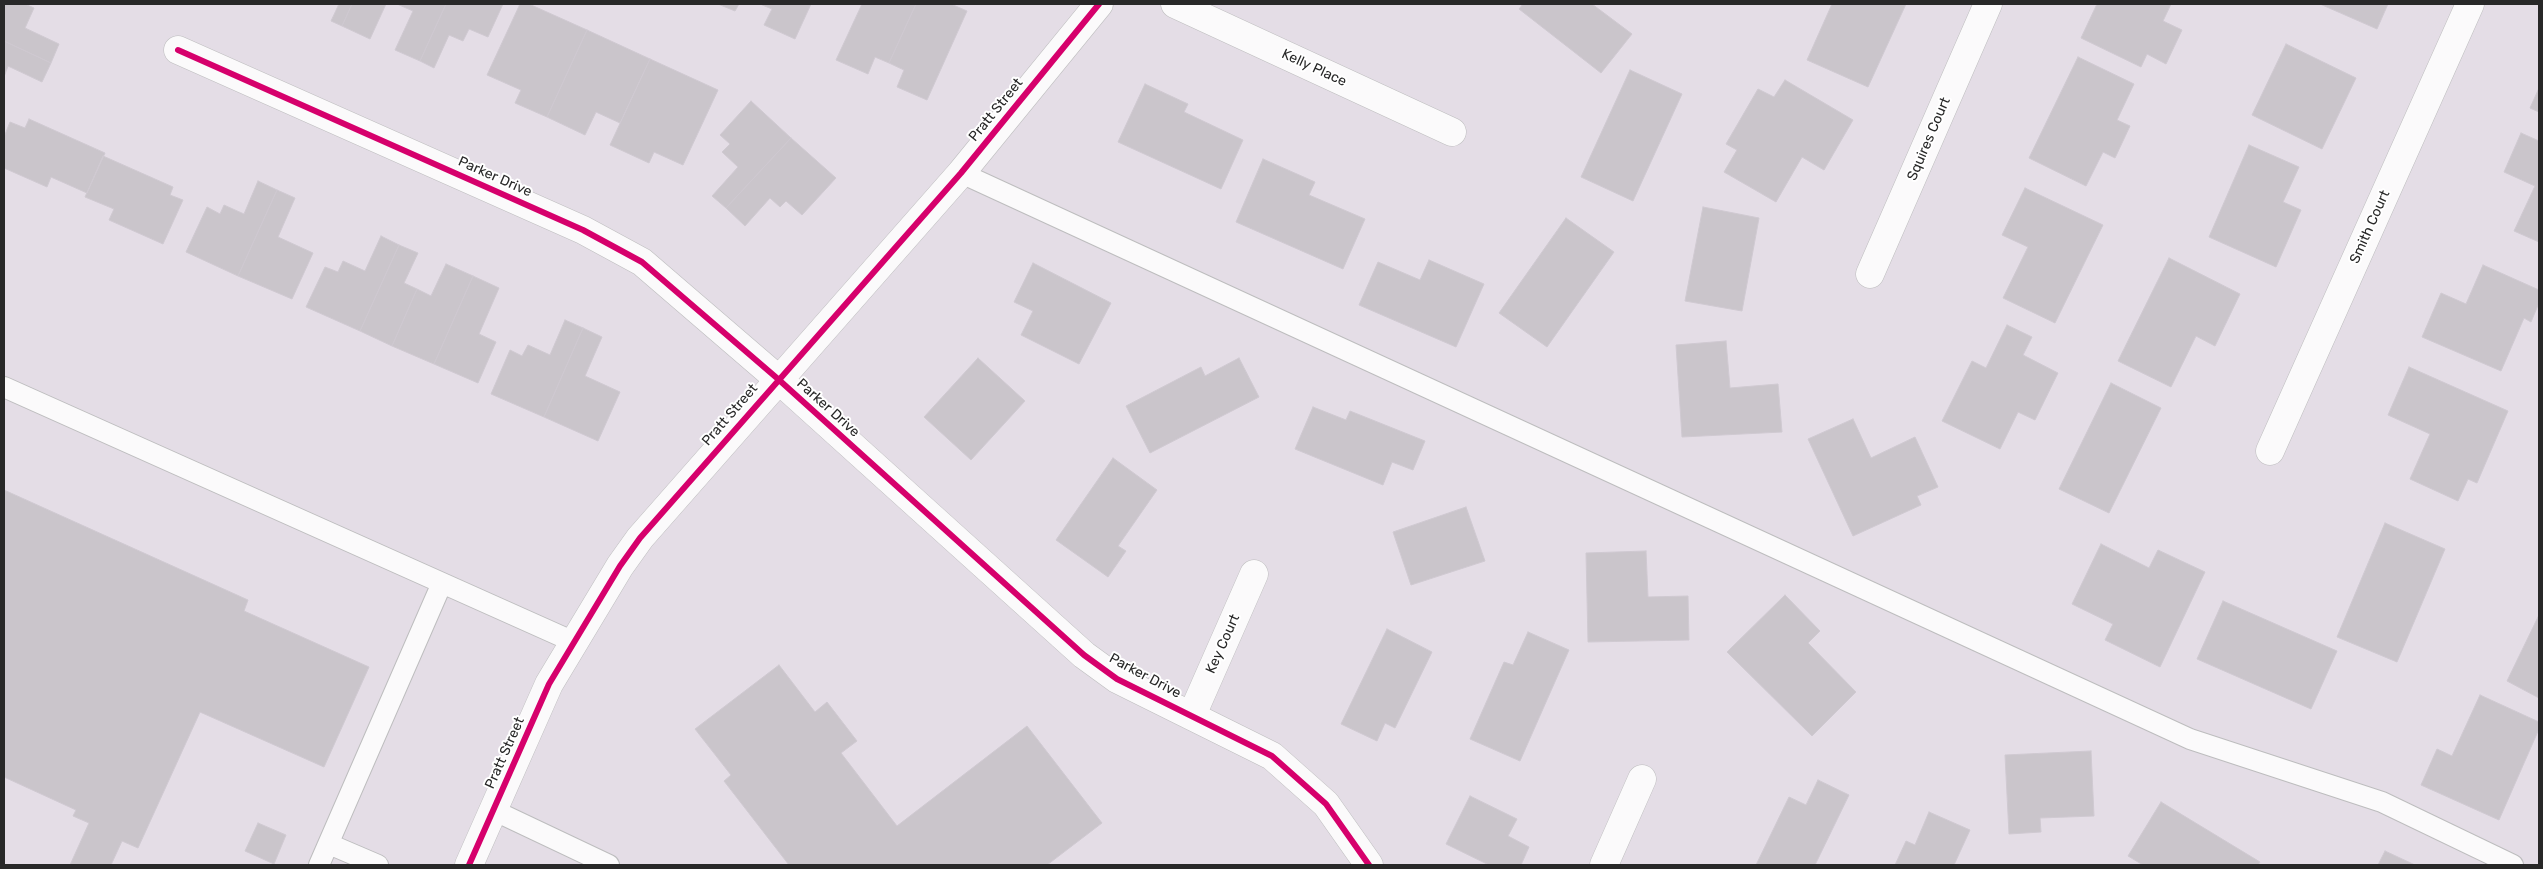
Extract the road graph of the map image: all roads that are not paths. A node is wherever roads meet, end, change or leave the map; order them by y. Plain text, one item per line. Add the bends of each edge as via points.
1 (1099, 4) edge
2 (1175, 4) edge
3 (1988, 4) edge
4 (2470, 4) edge
5 (178, 50) dead end
6 (1452, 132) dead end
7 (961, 173) junction
8 (1870, 274) dead end
9 (778, 379) junction
10 (4, 388) edge
11 (2270, 451) dead end
12 (1254, 574) dead end
13 (442, 583) junction
14 (574, 642) junction
15 (1192, 715) junction
16 (1642, 779) dead end
17 (494, 810) junction
18 (330, 844) junction
19 (319, 865) edge
20 (378, 865) edge
21 (469, 865) edge
22 (609, 865) edge
23 (1369, 865) edge
24 (1604, 865) edge
25 (2513, 865) edge

1 - 7 street, Pratt Street
2 - 6 street, Kelly Place
3 - 8 street, Squires Court
4 - 11 street, Smith Court
5 - 9 street, Parker Drive via 583,230 642,262
7 - 9 street, Pratt Street
7 - 25 lane via 2190,739 2382,802
9 - 14 street, Pratt Street via 640,538
9 - 15 street, Parker Drive via 1084,654 1118,679
10 - 13 lane
12 - 15 street, Key Court
13 - 14 lane
13 - 18 lane
14 - 17 street, Pratt Street via 549,684
15 - 23 street, Parker Drive via 1272,756 1326,804
16 - 24 street
17 - 21 street, Pratt Street
17 - 22 lane
18 - 19 lane
18 - 20 lane

